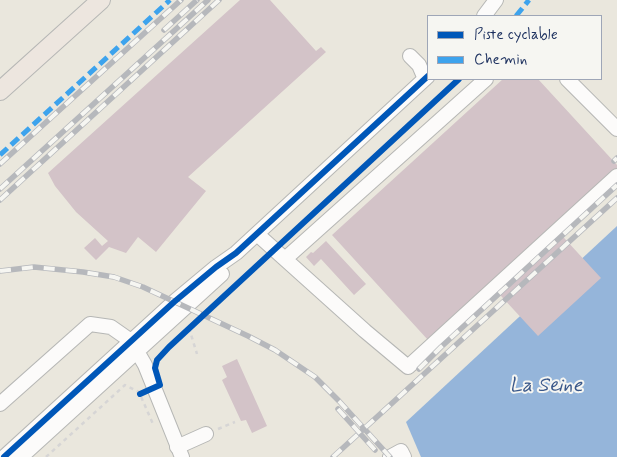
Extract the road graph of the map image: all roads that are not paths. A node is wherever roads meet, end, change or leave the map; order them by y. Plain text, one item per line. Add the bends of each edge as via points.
1 (101, 0) edge
2 (496, 0) edge
3 (485, 15) edge
4 (410, 56) dead end
5 (427, 78) edge
6 (485, 80) edge
7 (568, 80) edge
8 (0, 91) edge
9 (617, 129) edge
10 (617, 176) edge
11 (257, 234) junction
12 (285, 259) junction
13 (134, 346) junction
14 (0, 404) edge
15 (206, 434) road end
16 (180, 452) edge
17 (4, 457) edge
18 (21, 457) edge
19 (390, 457) edge
20 (404, 457) edge

1 - 8 main road
2 - 3 street
4 - 5 street
5 - 11 street
6 - 12 street
7 - 9 street
10 - 12 street via 408,367
11 - 12 street
11 - 13 street via 196,283
13 - 14 street via 111,327 90,324
13 - 16 street via 155,387
13 - 17 street
13 - 18 street
15 - 16 street
19 - 20 street via 401,451

